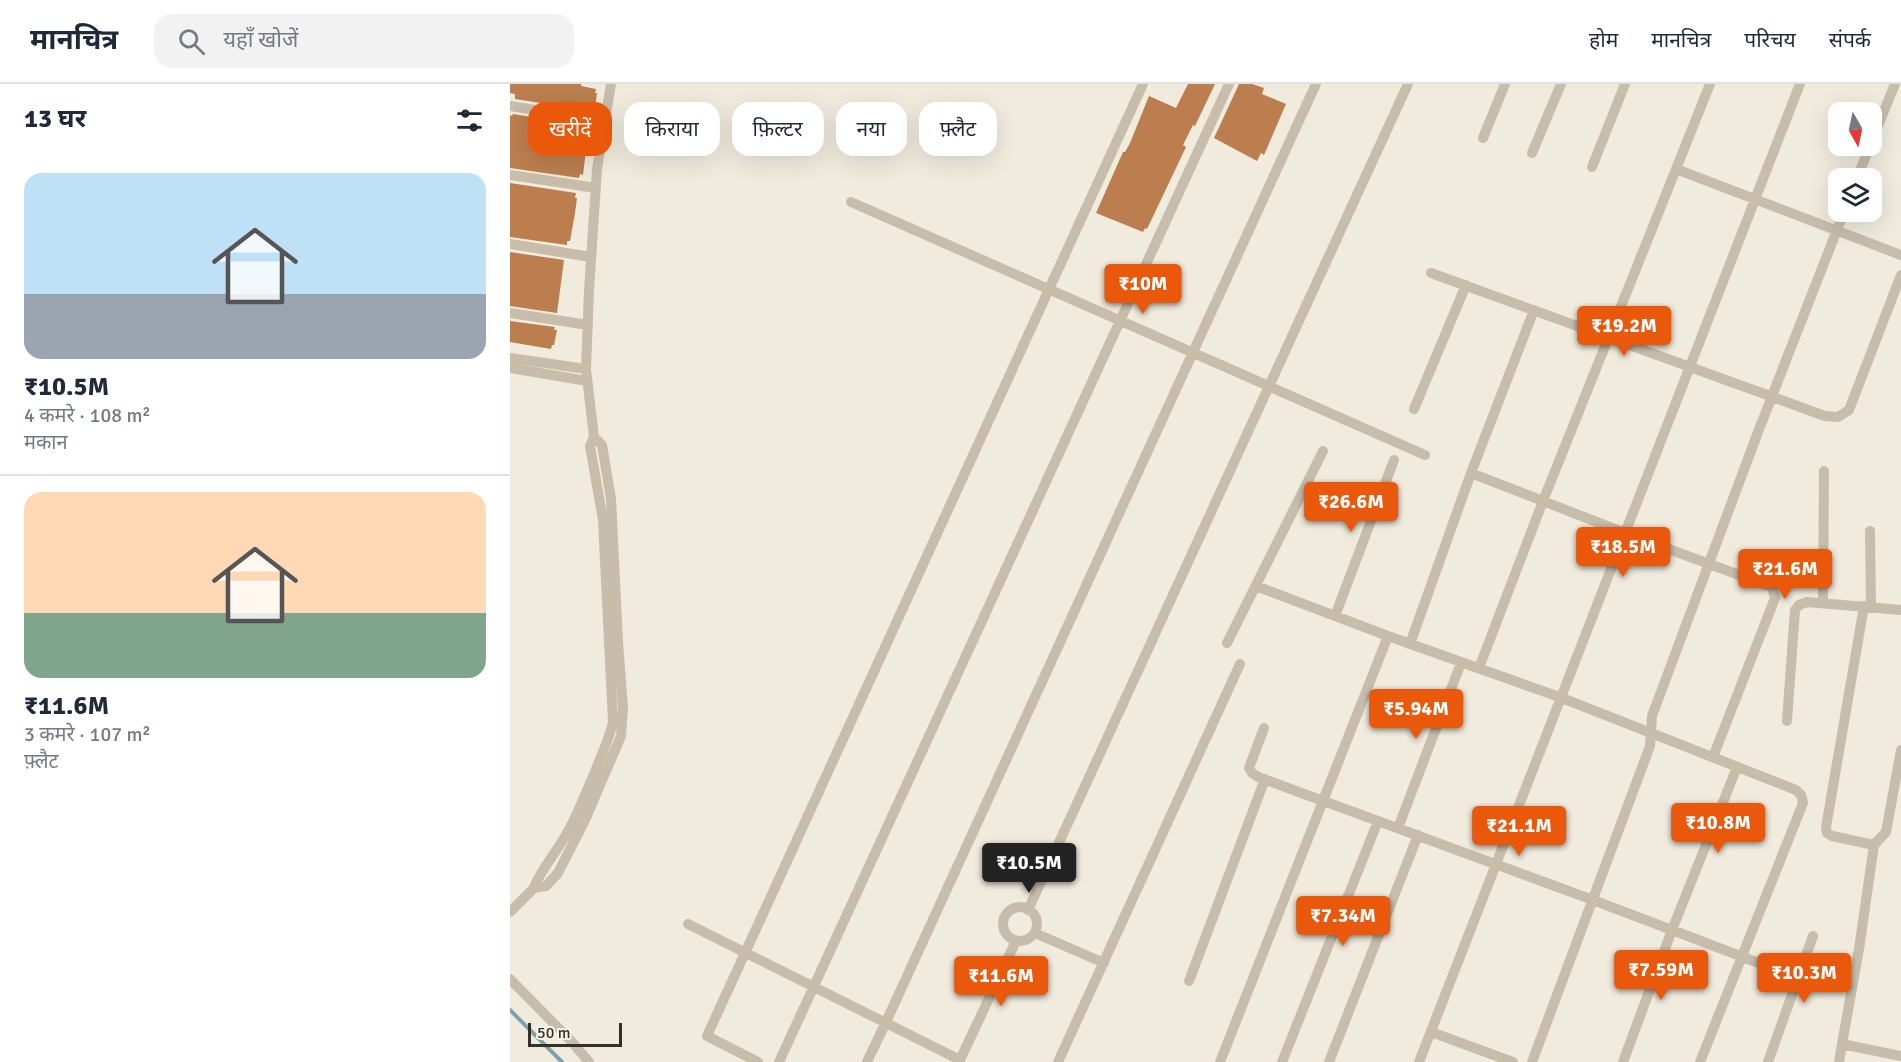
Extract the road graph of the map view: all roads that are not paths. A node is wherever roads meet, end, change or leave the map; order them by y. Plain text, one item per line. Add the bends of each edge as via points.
1 (611, 84) edge
2 (1143, 84) edge
3 (1229, 84) edge
4 (1316, 84) edge
5 (1408, 84) edge
6 (1505, 84) edge
7 (1561, 84) edge
8 (1625, 84) edge
9 (1710, 84) edge
10 (1800, 84) edge
11 (1895, 84) edge
12 (608, 102) edge
13 (510, 106) edge
14 (528, 109) edge
15 (1882, 116) edge
16 (1483, 138) dead end
17 (1532, 153) dead end
18 (599, 156) edge
19 (1592, 167) dead end
20 (1676, 169) junction
21 (510, 175) edge
22 (596, 188) junction
23 (1755, 199) junction
24 (851, 202) dead end
25 (1840, 222) edge
26 (1836, 231) junction
27 (510, 244) edge
28 (1901, 255) edge
29 (591, 258) junction
30 (1431, 273) dead end
31 (1901, 275) edge
32 (1466, 285) junction
33 (1049, 289) junction
34 (1534, 310) junction
35 (510, 314) edge
36 (1120, 321) junction
37 (588, 325) junction
38 (1609, 337) junction
39 (1193, 353) junction
40 (510, 358) edge
41 (1690, 367) junction
42 (510, 368) edge
43 (586, 369) junction
44 (587, 381) junction
45 (1268, 387) junction
46 (1772, 396) junction
47 (1414, 409) dead end
48 (1323, 451) dead end
49 (1425, 455) dead end
50 (1394, 460) dead end
51 (1824, 471) dead end
52 (1471, 473) junction
53 (1543, 501) junction
54 (1870, 531) dead end
55 (1625, 533) junction
56 (1709, 564) junction
57 (1256, 586) junction
58 (1822, 603) junction
59 (1868, 607) junction
60 (1901, 610) edge
61 (1335, 616) junction
62 (1388, 636) junction
63 (1227, 643) dead end
64 (1410, 644) junction
65 (1461, 663) junction
66 (1240, 664) dead end
67 (1479, 668) junction
68 (1562, 698) junction
69 (1787, 720) dead end
70 (1264, 728) dead end
71 (1650, 734) junction
72 (1901, 750) edge
73 (1713, 757) junction
74 (1737, 766) junction
75 (1265, 779) junction
76 (1322, 801) junction
77 (1378, 821) junction
78 (1398, 828) junction
79 (1418, 835) junction
80 (1874, 845) junction
81 (1497, 864) junction
82 (1593, 900) junction
83 (1029, 909) junction
84 (510, 912) edge
85 (688, 924) dead end
86 (1672, 930) junction
87 (1035, 933) junction
88 (1813, 936) dead end
89 (1016, 940) junction
90 (745, 952) junction
91 (1742, 957) junction
92 (1104, 963) junction
93 (1798, 978) junction
94 (510, 979) edge
95 (1189, 981) dead end
96 (813, 986) junction
97 (886, 1022) junction
98 (1431, 1032) junction
99 (1842, 1044) junction
100 (1901, 1056) edge
101 (960, 1061) edge
102 (589, 1062) edge
103 (758, 1062) edge
104 (778, 1062) edge
105 (867, 1062) edge
106 (1058, 1062) edge
107 (1220, 1062) edge
108 (1282, 1062) edge
109 (1329, 1062) edge
110 (1419, 1062) edge
111 (1513, 1062) edge
112 (1532, 1062) edge
113 (1623, 1062) edge
114 (1700, 1062) edge
115 (1768, 1062) edge
116 (1839, 1062) edge

1 - 12 street
2 - 33 street
3 - 36 street
4 - 39 street
5 - 45 street
6 - 16 street
7 - 17 street
8 - 19 street
9 - 20 street
10 - 23 street
11 - 15 street
13 - 14 street
18 - 22 street
20 - 23 street
20 - 38 street
21 - 22 street
22 - 29 street
23 - 26 street
23 - 41 street
24 - 33 street
25 - 26 street
26 - 28 street
26 - 46 street
27 - 29 street
29 - 37 street
30 - 32 street
31 - 46 street via 1849,410 1838,417 1825,416
32 - 34 street
32 - 47 street
33 - 36 street
33 - 90 street
34 - 38 street
34 - 52 street
35 - 37 street
36 - 39 street
36 - 96 street
37 - 43 street
38 - 41 street
38 - 53 street
39 - 45 street
39 - 97 street
40 - 43 street
41 - 46 street
41 - 55 street
42 - 44 street
43 - 44 street
44 - 84 street via 594,437 590,446 603,520 613,722 581,806 562,842 534,888
45 - 49 street
45 - 83 street
46 - 56 street
48 - 57 street
50 - 61 street
51 - 58 street
52 - 53 street
52 - 64 street
53 - 55 street
53 - 67 street
54 - 59 street
55 - 56 street
55 - 68 street
56 - 71 street via 1652,716
56 - 73 street via 1772,587 1775,598
57 - 61 street
57 - 63 street
58 - 59 street
58 - 69 street via 1806,602 1795,610
59 - 60 street
59 - 80 street via 1826,827 1832,836
61 - 62 street
62 - 64 street
62 - 76 street
64 - 65 street
65 - 67 street
65 - 78 street
66 - 92 street
67 - 68 street
68 - 71 street
68 - 81 street
70 - 75 street via 1249,768
71 - 73 street
71 - 82 street via 1650,746
72 - 80 street via 1886,832
73 - 74 street
74 - 86 street
74 - 91 street via 1796,790 1803,803
75 - 76 street
75 - 95 street
76 - 77 street
76 - 107 street
77 - 78 street
77 - 108 street
78 - 79 street
79 - 81 street
79 - 109 street
80 - 99 street
81 - 82 street
81 - 98 street
82 - 86 street
82 - 112 street
83 - 87 street via 1036,917
83 - 89 street via 1012,909 1005,918 1006,934
85 - 90 street
86 - 91 street
86 - 113 street
87 - 89 street via 1027,940
87 - 92 street
88 - 93 street
89 - 101 street
90 - 96 street
90 - 103 street via 707,1036
91 - 93 street
91 - 114 street
92 - 106 street
93 - 115 street
94 - 102 street
96 - 97 street
96 - 104 street
97 - 101 street
97 - 105 street
98 - 110 street
98 - 111 street
99 - 100 street
99 - 116 street

